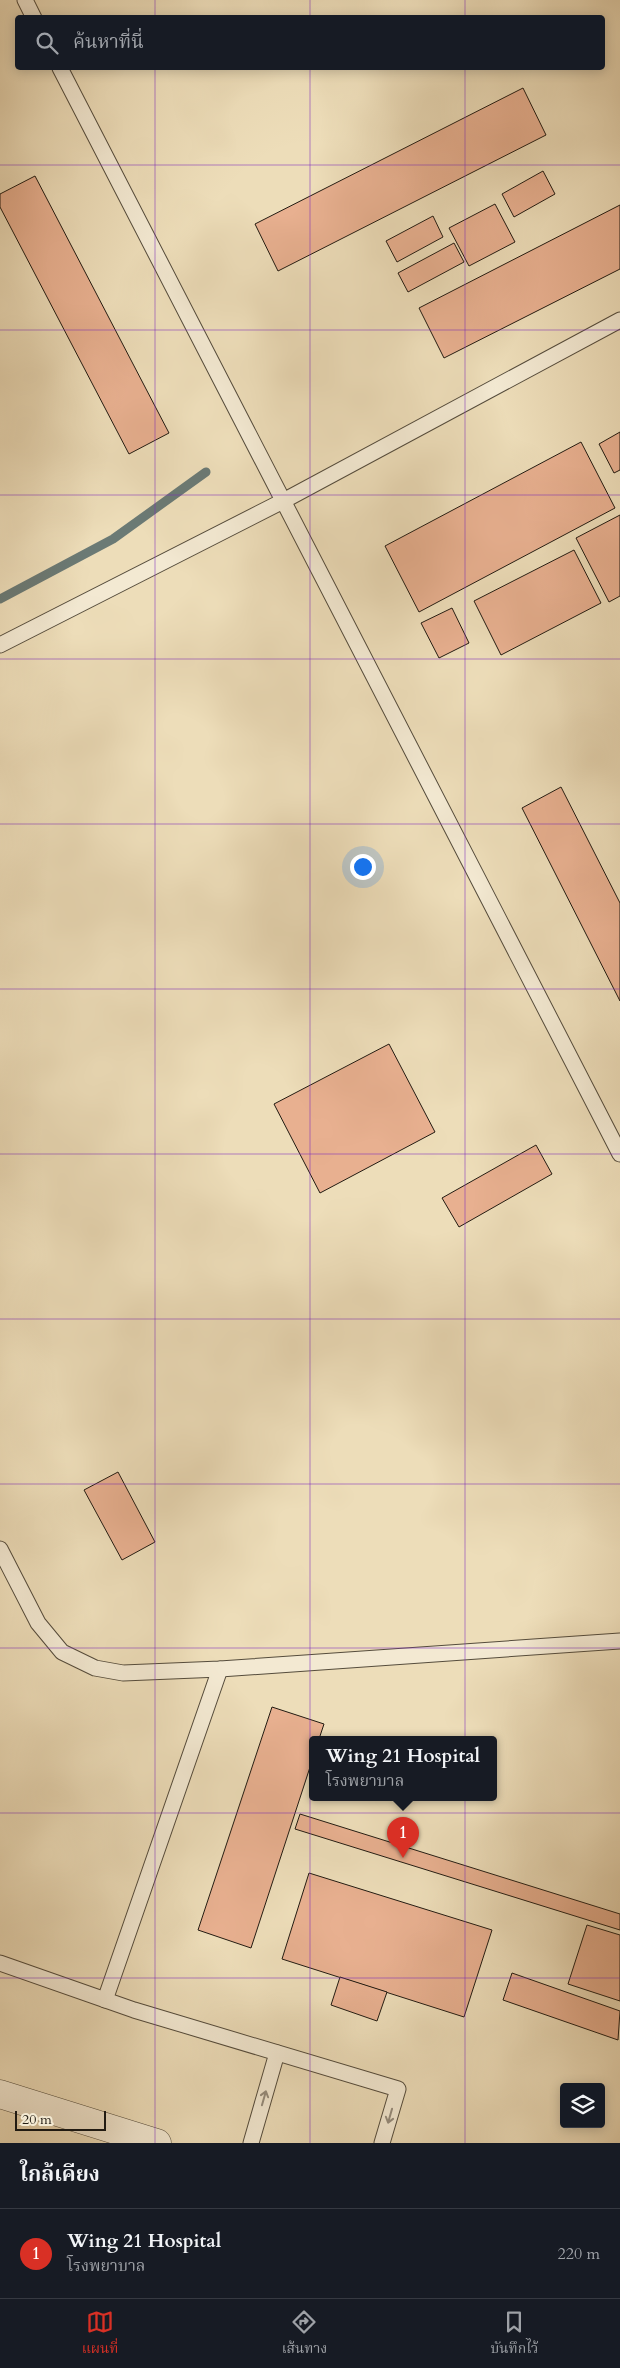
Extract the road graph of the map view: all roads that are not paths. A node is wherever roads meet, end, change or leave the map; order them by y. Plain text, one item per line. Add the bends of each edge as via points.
1 (25, 0) edge
2 (32, 15) edge
3 (61, 70) edge
4 (620, 320) edge
5 (284, 500) junction
6 (0, 645) edge
7 (620, 1154) edge
8 (0, 1549) edge
9 (620, 1641) edge
10 (220, 1668) junction
11 (0, 1962) edge
12 (105, 2000) junction
13 (277, 2053) junction
14 (0, 2094) edge
15 (157, 2143) edge
16 (251, 2143) edge
17 (382, 2143) edge

1 - 2 lane
3 - 5 lane
4 - 5 lane
5 - 6 lane
5 - 7 lane
8 - 10 lane via 38,1623 62,1652 94,1668 123,1673
9 - 10 lane
10 - 12 lane
11 - 12 lane
12 - 13 lane
16 -> 13 lane
13 -> 17 lane via 398,2089
14 - 15 street

